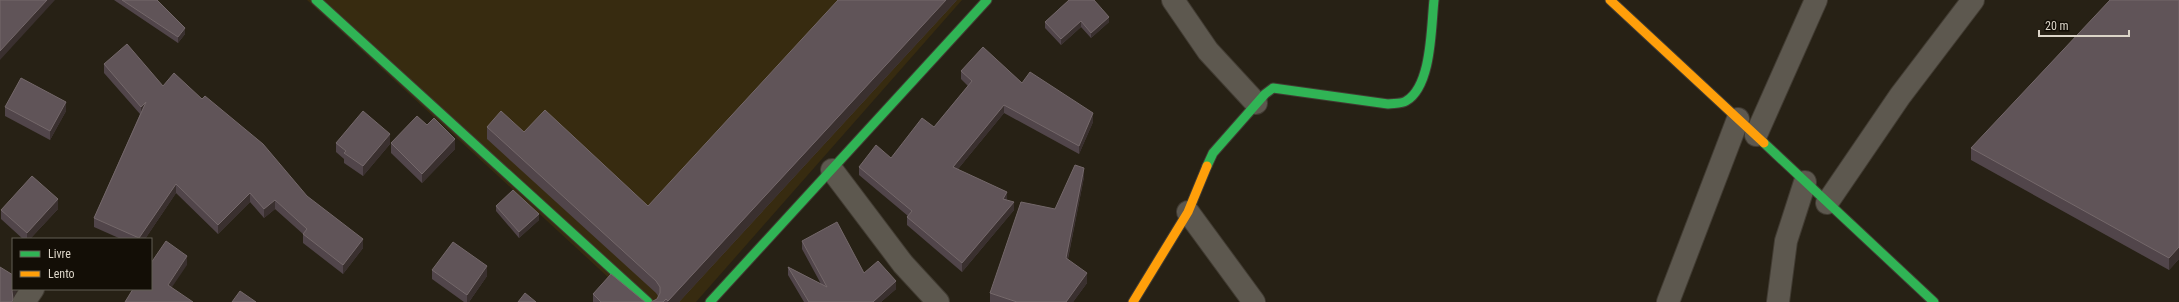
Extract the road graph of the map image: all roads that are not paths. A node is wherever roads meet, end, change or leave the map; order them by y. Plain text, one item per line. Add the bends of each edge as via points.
1 (316, 0) edge
2 (987, 0) edge
3 (1173, 0) edge
4 (1434, 0) edge
5 (1610, 0) edge
6 (1816, 0) edge
7 (1973, 0) edge
8 (1256, 103) junction
9 (1738, 119) junction
10 (1756, 136) junction
11 (832, 170) junction
12 (1805, 182) junction
13 (1827, 203) junction
14 (1188, 212) junction
15 (32, 290) edge
16 (24, 302) edge
17 (648, 302) edge
18 (710, 302) edge
19 (938, 302) edge
20 (1133, 302) edge
21 (1254, 302) edge
22 (1668, 302) edge
23 (1778, 302) edge
24 (1934, 302) edge

1 - 17 street
2 - 11 street
3 - 8 street via 1208,51
4 - 8 street via 1426,68 1416,92 1406,102 1388,104 1273,88
5 - 9 street
6 - 10 street
7 - 13 street via 1900,96
8 - 14 street via 1213,153
9 - 10 street
9 - 22 street
10 - 12 street
11 - 18 street
11 - 19 street via 903,264
12 - 13 street
12 - 23 street via 1786,241
13 - 24 street
14 - 20 street
14 - 21 street
15 - 16 street

